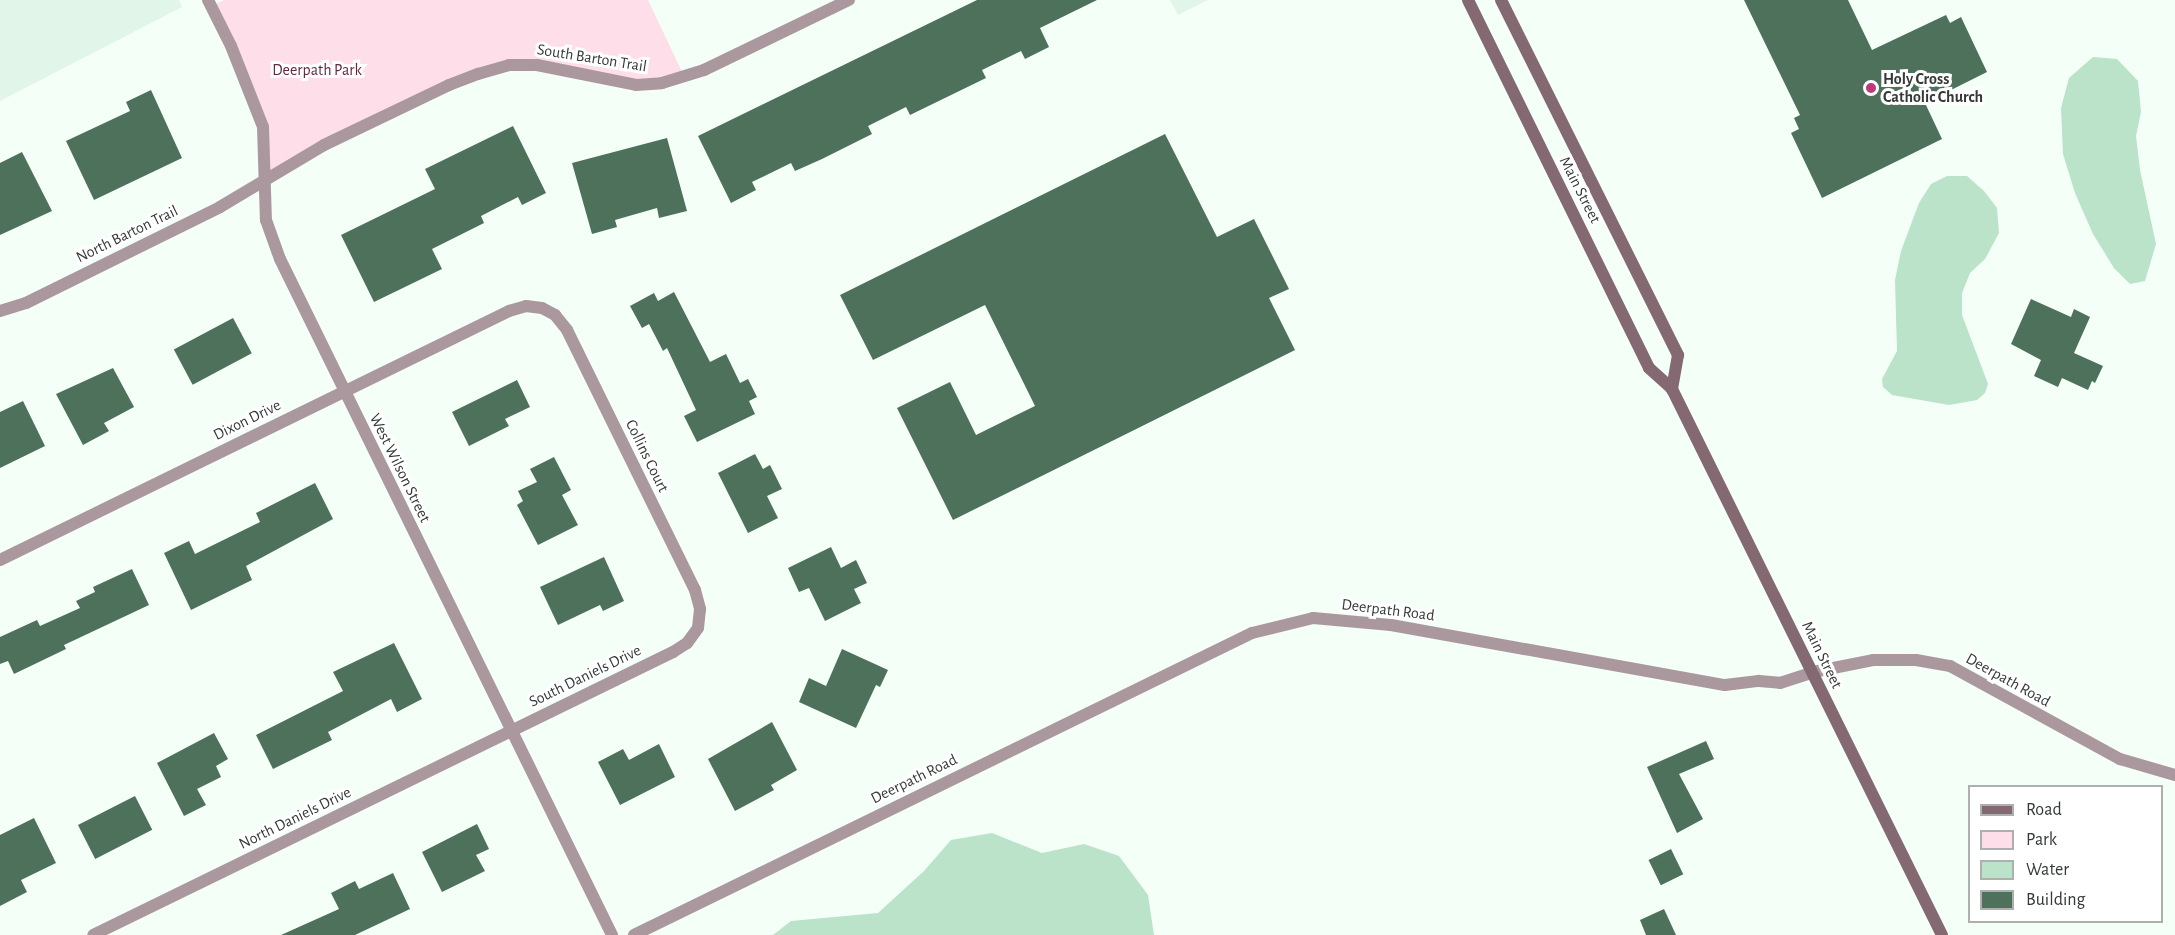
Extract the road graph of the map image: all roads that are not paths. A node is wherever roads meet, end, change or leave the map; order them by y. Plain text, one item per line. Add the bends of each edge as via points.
1 (208, 0) edge
2 (849, 0) edge
3 (1468, 0) edge
4 (1501, 0) edge
5 (266, 179) junction
6 (0, 311) edge
7 (509, 311) joint
8 (1672, 389) junction
9 (344, 391) junction
10 (0, 560) edge
11 (673, 652) joint
12 (1813, 672) junction
13 (511, 730) junction
14 (2175, 775) edge
15 (93, 935) edge
16 (612, 935) edge
17 (634, 935) edge
18 (1942, 935) edge

1 - 5 street, West Wilson Street via 263,128
2 - 5 street, South Barton Trail via 704,70 662,83 636,85 537,65 509,65 478,74 324,145
3 - 8 main road, Main Street via 1649,368
4 - 8 main road, Main Street via 1678,355
5 - 6 street, North Barton Trail via 220,207 26,303
5 - 9 street, West Wilson Street via 267,220 280,259
7 - 9 street, Dixon Drive
7 - 11 street, Collins Court via 526,306 542,308 555,315 567,330 695,591 700,609 698,628 687,643
8 - 12 main road, Main Street
9 - 10 street, Dixon Drive
9 - 13 street, West Wilson Street
11 - 13 street, South Daniels Drive
12 - 14 street, Deerpath Road via 1873,660 1916,660 1950,666 2120,759
12 - 17 street, Deerpath Road via 1780,683 1725,685 1390,625 1313,618 1252,633
12 - 18 main road, Main Street
13 - 15 street, North Daniels Drive
13 - 16 street, West Wilson Street

